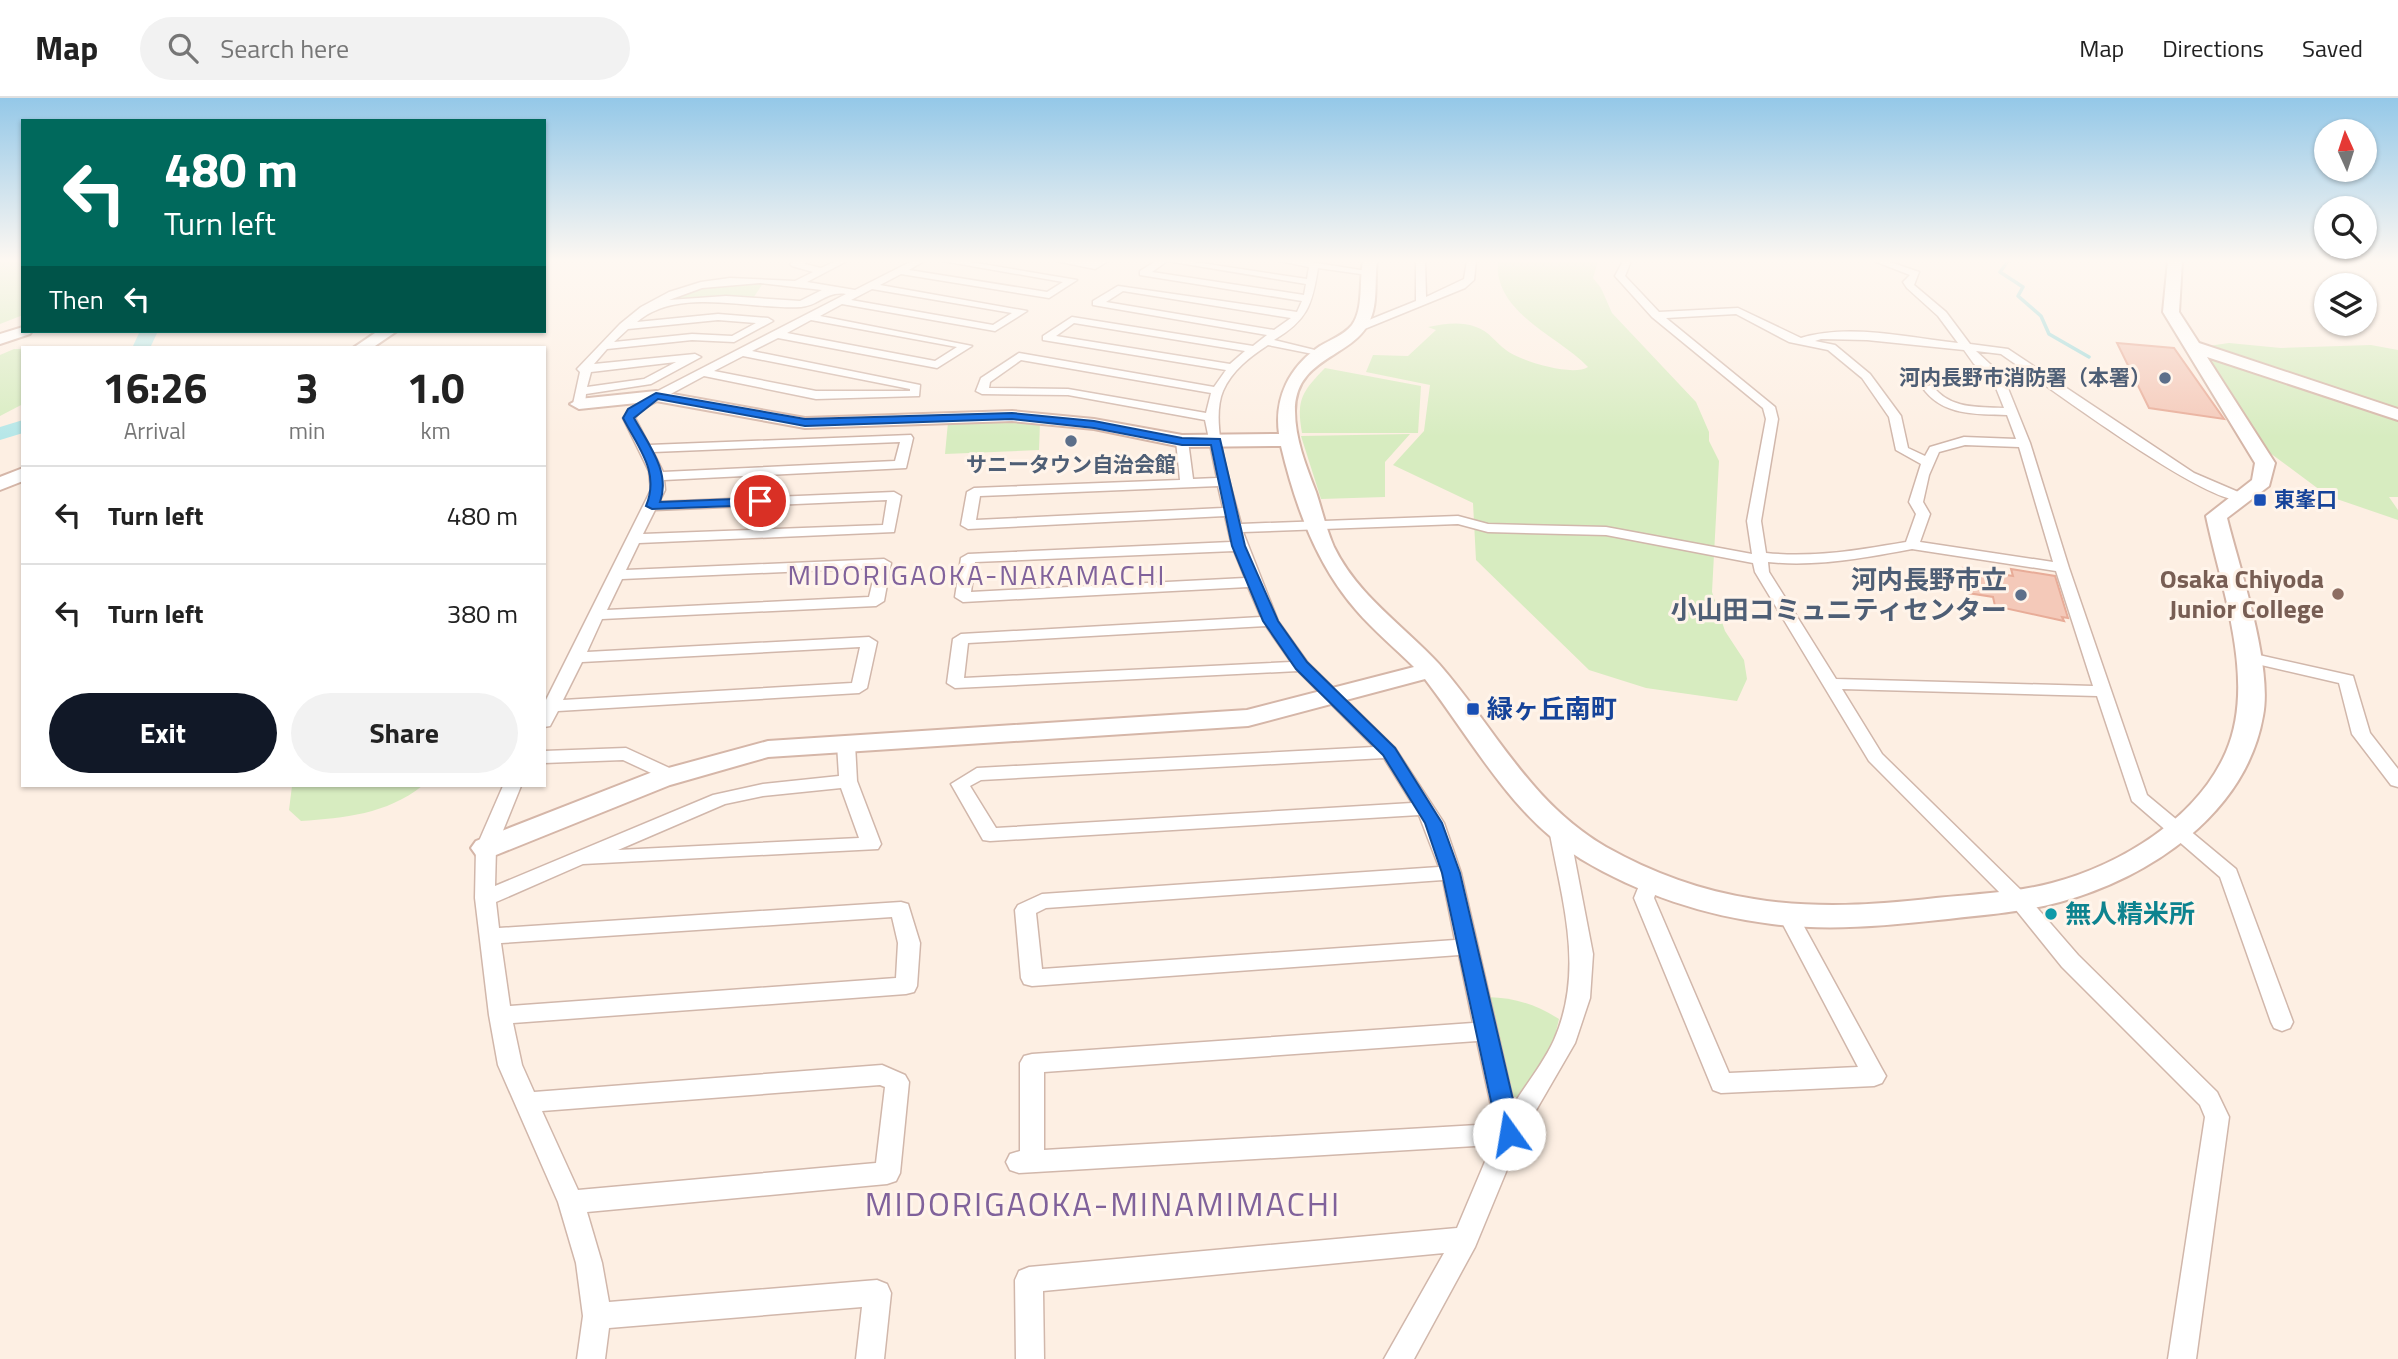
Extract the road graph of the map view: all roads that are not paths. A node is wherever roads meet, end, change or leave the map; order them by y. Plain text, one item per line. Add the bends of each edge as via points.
1 (632, 320) edge
2 (689, 320) edge
3 (745, 320) edge
4 (804, 320) edge
5 (825, 320) edge
6 (948, 320) edge
7 (1008, 320) edge
8 (1195, 320) edge
9 (1295, 320) edge
10 (1361, 320) edge
11 (1378, 320) edge
12 (1662, 320) edge
13 (1755, 320) edge
14 (1947, 320) edge
15 (2176, 320) edge
16 (625, 326) junction
17 (1357, 328) junction
18 (21, 332) edge
19 (386, 333) edge
20 (776, 334) junction
21 (1278, 334) junction
22 (0, 339) edge
23 (1804, 341) junction
24 (1260, 345) junction
25 (364, 346) edge
26 (604, 346) junction
27 (1969, 346) junction
28 (2194, 347) junction
29 (741, 352) junction
30 (1319, 354) junction
31 (1232, 368) junction
32 (583, 369) junction
33 (703, 372) junction
34 (1928, 387) dead end
35 (1217, 391) junction
36 (656, 396) junction
37 (580, 397) junction
38 (2398, 408) edge
39 (2011, 412) junction
40 (2398, 415) edge
41 (1211, 417) junction
42 (1289, 440) junction
43 (1182, 442) junction
44 (1216, 442) junction
45 (2024, 443) junction
46 (645, 449) junction
47 (1929, 463) junction
48 (21, 475) edge
49 (658, 475) junction
50 (1224, 482) junction
51 (1187, 483) junction
52 (0, 484) edge
53 (2238, 498) junction
54 (652, 506) junction
55 (1231, 512) junction
56 (1317, 524) junction
57 (1234, 528) junction
58 (635, 539) junction
59 (1912, 545) junction
60 (1239, 546) junction
61 (1759, 559) junction
62 (2062, 568) junction
63 (618, 575) junction
64 (1255, 582) junction
65 (598, 615) junction
66 (1270, 621) junction
67 (577, 657) junction
68 (2250, 658) junction
69 (1302, 666) junction
70 (1430, 670) junction
71 (1831, 684) junction
72 (2103, 691) junction
73 (1335, 698) junction
74 (553, 706) junction
75 (546, 718) edge
76 (846, 744) junction
77 (1389, 752) junction
78 (546, 757) edge
79 (670, 775) junction
80 (848, 781) junction
81 (2398, 781) edge
82 (512, 787) edge
83 (1427, 808) junction
84 (2180, 828) junction
85 (1559, 829) junction
86 (486, 848) junction
87 (584, 858) junction
88 (1451, 873) junction
89 (1650, 881) junction
90 (485, 898) junction
91 (2020, 900) junction
92 (1788, 915) junction
93 (491, 936) junction
94 (1468, 947) junction
95 (500, 1014) junction
96 (2282, 1022) dead end
97 (1486, 1031) junction
98 (528, 1102) junction
99 (1509, 1134) junction
100 (571, 1202) junction
101 (1465, 1239) junction
102 (597, 1317) junction
103 (591, 1359) edge
104 (870, 1359) edge
105 (1030, 1359) edge
106 (1398, 1359) edge
107 (2182, 1359) edge

1 - 16 street
2 - 16 street
3 - 26 street via 768,321 734,339 692,337
4 - 20 street
5 - 20 street via 967,346 937,365
6 - 7 street via 995,328
8 - 21 street
9 - 21 street
10 - 17 street
11 - 17 street
12 - 61 street via 1771,413 1754,520
13 - 23 street
14 - 27 street
15 - 28 street
16 - 26 street
17 - 30 street
18 - 22 street
19 - 25 main road
20 - 29 street
21 - 24 street
23 - 27 street via 1820,336 1854,337
23 - 47 street via 1831,347 1866,376 1895,416 1902,450
24 - 30 street
24 - 31 street
24 - 31 street via 1072,320 1046,338
26 - 32 street
27 - 39 street via 1978,362 1997,376
27 - 53 street via 2012,355 2189,476
28 - 38 street
28 - 40 street
28 - 53 street via 2264,463 2262,482
29 - 33 street
29 - 33 street via 916,387 915,394 816,395
30 - 42 street via 1297,379 1285,406
31 - 35 street
32 - 37 street
32 - 37 street via 695,357 647,382
33 - 36 street
34 - 39 street via 1936,399 1952,405
35 - 41 street
35 - 41 street via 1019,356 985,380 982,391 1068,392
36 - 37 street
36 - 43 street via 805,423 1012,416 1094,425
36 - 46 street via 629,418
39 - 45 street
41 - 44 street
42 - 44 street
42 - 56 street
43 - 44 street
43 - 51 street
44 - 50 street
45 - 47 street via 1964,441 1934,450
45 - 62 street
46 - 49 street
46 - 49 street via 906,438 901,466
47 - 59 street via 1916,502 1923,514
48 - 52 street
49 - 54 street
50 - 51 street
50 - 55 street
51 - 55 street via 974,492 968,525
53 - 68 street via 2216,516
54 - 58 street
54 - 58 street via 894,496 889,529
55 - 57 street
56 - 57 street
56 - 61 street via 1458,520 1488,528 1606,531
56 - 70 street via 1324,550 1369,612
57 - 60 street
58 - 63 street
59 - 61 street via 1856,555
59 - 62 street
60 - 64 street
60 - 64 street via 968,558 963,597
61 - 71 street via 1762,572
62 - 72 street
63 - 65 street
63 - 65 street via 884,563 876,601
64 - 66 street
65 - 67 street
66 - 69 street
66 - 69 street via 961,639 955,683
67 - 74 street
67 - 74 street via 869,642 859,688
68 - 81 street via 2347,680 2361,734
68 - 84 street via 2255,702 2249,734 2213,798
69 - 73 street
70 - 73 street
70 - 85 street via 1524,794
71 - 72 street
71 - 91 street via 1875,757
72 - 84 street via 2138,797
73 - 76 street via 1235,720
73 - 77 street
74 - 75 street
76 - 79 street via 768,749 719,758
76 - 80 street
77 - 83 street
77 - 83 street via 977,774 960,784 990,835
78 - 79 street via 626,754
79 - 86 street
80 - 87 street via 720,799
80 - 87 street via 871,844
82 - 86 street
83 - 88 street
84 - 91 street via 2138,859 2098,878
84 - 96 street via 2229,874
85 - 89 street
85 - 99 street via 1582,954 1578,998 1564,1043
86 - 90 street
87 - 90 street
88 - 94 street
88 - 94 street via 1042,901 1025,910 1032,978
89 - 92 street via 1733,907
89 - 92 street via 1644,898 1721,1083 1874,1076
90 - 93 street
91 - 92 street via 1836,918
91 - 107 street via 2070,961 2209,1099 2217,1117
93 - 95 street
93 - 95 street via 901,909 909,943 906,986
94 - 97 street
95 - 98 street via 510,1065
97 - 99 street
97 - 99 street via 1032,1063 1025,1161
98 - 100 street
98 - 100 street via 882,1075 897,1082 887,1173
99 - 101 street
100 - 102 street via 589,1263
101 - 105 street via 1029,1280
101 - 106 street
102 - 103 street
102 - 104 street via 877,1293

